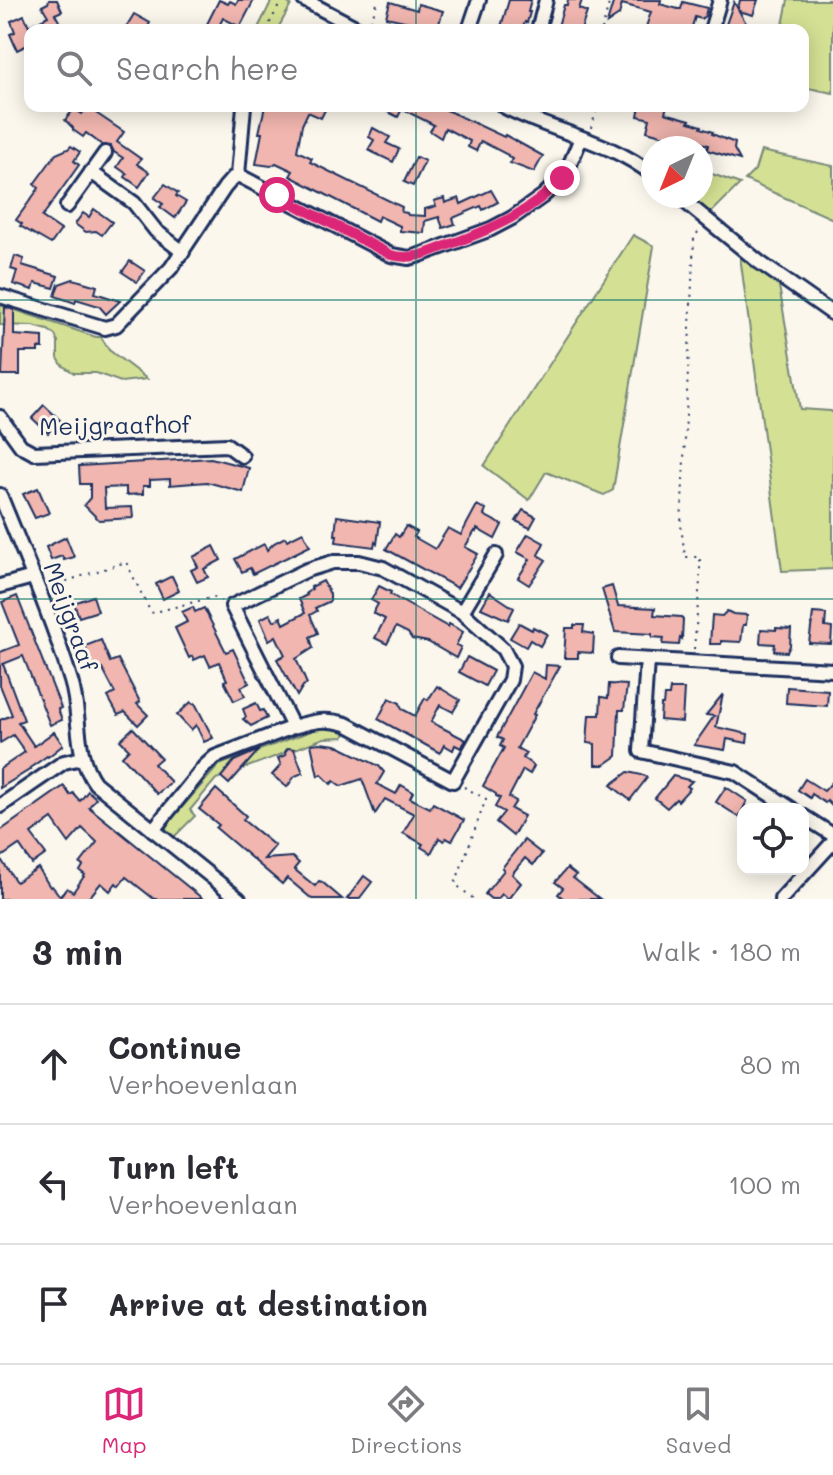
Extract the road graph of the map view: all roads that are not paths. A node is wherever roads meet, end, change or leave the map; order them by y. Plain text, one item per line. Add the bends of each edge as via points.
1 (304, 0) edge
2 (479, 0) edge
3 (546, 0) edge
4 (720, 0) edge
5 (350, 24) edge
6 (471, 24) edge
7 (540, 24) edge
8 (713, 24) edge
9 (243, 112) edge
10 (516, 112) edge
11 (584, 140) junction
12 (105, 153) dead end
13 (641, 167) edge
14 (91, 172) junction
15 (238, 175) junction
16 (67, 206) dead end
17 (692, 208) edge
18 (183, 252) junction
19 (0, 296) edge
20 (833, 314) edge
21 (0, 417) edge
22 (242, 456) dead end
23 (0, 495) edge
24 (496, 555) dead end
25 (33, 577) junction
26 (0, 586) edge
27 (462, 612) junction
28 (618, 658) dead end
29 (647, 660) junction
30 (833, 670) edge
31 (293, 727) junction
32 (82, 758) junction
33 (783, 803) edge
34 (0, 806) edge
35 (809, 820) edge
36 (153, 830) junction
37 (833, 835) edge
38 (833, 842) edge
39 (239, 899) edge
40 (781, 899) edge

1 - 5 street
2 - 6 street
3 - 7 street
4 - 8 street
9 - 15 street
10 - 11 street
11 - 13 street
11 - 15 street via 562,178 512,218 409,258 391,255
12 - 14 street
14 - 16 street
14 - 18 street via 134,203 156,231
15 - 18 street
17 - 20 street
18 - 19 street via 112,327
21 - 22 street, Meijgraafhof via 21,446 34,453 227,445
23 - 25 street, Meijgraaf
24 - 27 street
25 - 26 street
25 - 32 street, Meijgraaf via 72,684
27 - 31 street via 503,649 512,666 510,680 453,781 346,724 331,720
27 - 31 street via 383,568 359,562 307,570 232,606
28 - 29 street
29 - 30 street
29 - 33 street via 641,751 735,772
31 - 36 street via 215,757
32 - 34 street via 64,762
32 - 36 street via 95,783
35 - 37 street
36 - 39 street
38 - 40 street

